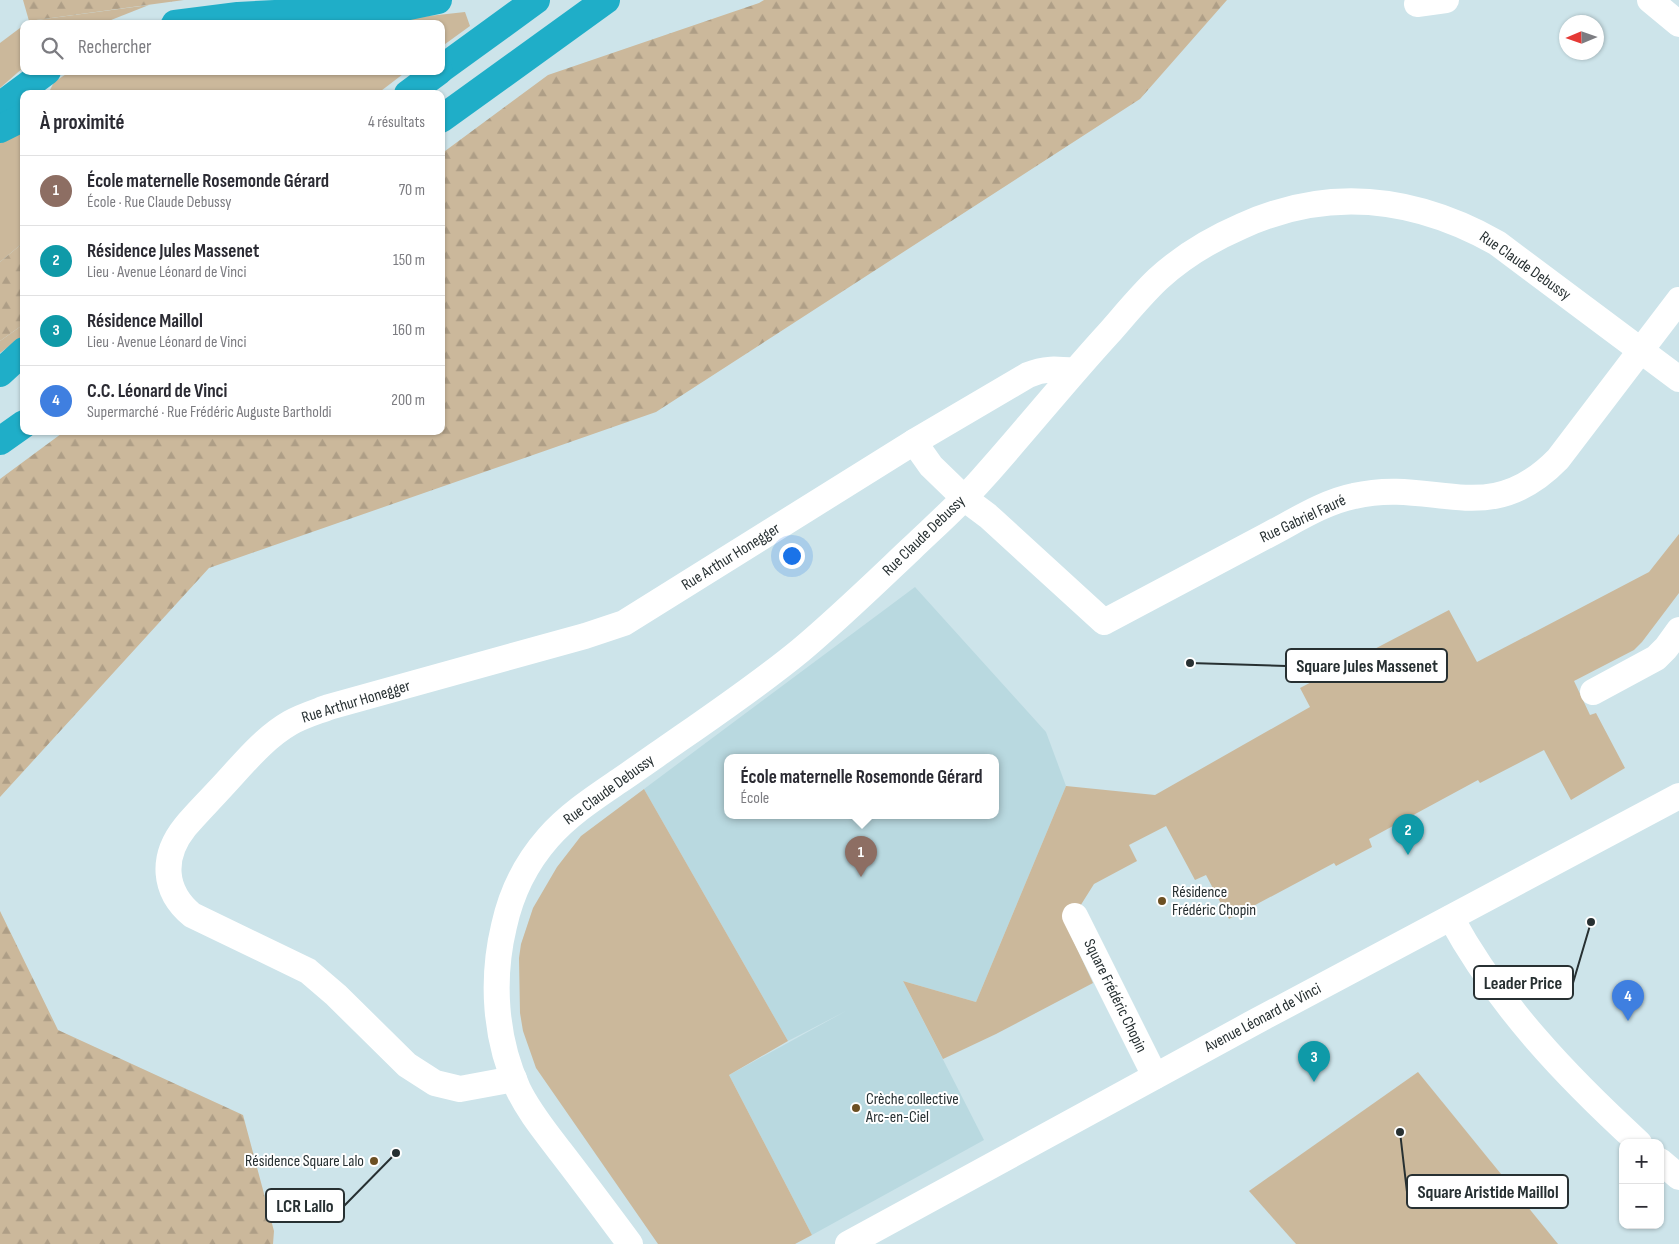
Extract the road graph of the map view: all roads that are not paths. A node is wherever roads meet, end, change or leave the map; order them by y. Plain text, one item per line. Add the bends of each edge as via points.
1 (438, 0) edge
2 (536, 0) edge
3 (606, 0) edge
4 (1446, 0) edge
5 (1650, 0) edge
6 (1417, 4) dead end
7 (206, 20) edge
8 (1679, 24) edge
9 (445, 66) edge
10 (42, 75) edge
11 (433, 75) edge
12 (21, 90) edge
13 (413, 90) edge
14 (20, 91) edge
15 (0, 106) edge
16 (445, 117) edge
17 (20, 119) edge
18 (0, 129) edge
19 (1679, 300) edge
20 (1641, 350) junction
21 (20, 355) edge
22 (1074, 371) junction
23 (0, 373) edge
24 (20, 377) edge
25 (1679, 379) edge
26 (0, 391) edge
27 (20, 427) edge
28 (0, 441) edge
29 (914, 442) junction
30 (964, 498) junction
31 (1679, 630) edge
32 (1593, 692) dead end
33 (1679, 796) edge
34 (1076, 916) dead end
35 (1451, 918) junction
36 (1155, 1076) junction
37 (514, 1079) junction
38 (1635, 1139) edge
39 (1664, 1164) edge
40 (1679, 1177) edge
41 (630, 1244) edge
42 (848, 1244) edge

1 - 7 highway via 404,7
2 - 9 highway
3 - 16 highway
4 - 6 street
5 - 8 street
10 - 12 highway
11 - 13 highway
14 - 15 highway
17 - 18 highway
19 - 20 street
20 - 22 street, Rue Claude Debussy via 1515,256 1478,233 1441,216 1397,204 1338,202 1265,216 1187,256 1158,280
20 - 25 street, Rue Claude Debussy
20 - 30 street, Rue Gabriel Fauré via 1558,459 1547,471 1520,488 1505,495 1472,499 1404,492 1352,496 1309,514 1104,622
21 - 23 highway
22 - 29 street, Rue Arthur Honegger via 1052,368 1028,375
22 - 30 street, Rue Claude Debussy
24 - 26 highway
27 - 28 highway
29 - 30 street via 931,466
29 - 37 street, Rue Arthur Honegger via 624,623 329,707 290,723 265,742 177,839 168,865 170,885 183,908 192,915 308,971 407,1065 435,1083 460,1089
30 - 37 street, Rue Claude Debussy via 801,649 580,808 538,850 512,900 498,958 498,1019
31 - 32 street via 1656,658
33 - 35 street, Avenue Léonard de Vinci
34 - 36 street, Square Frédéric Chopin
35 - 36 street, Avenue Léonard de Vinci
35 - 38 street via 1481,970 1531,1034
36 - 42 street, Avenue Léonard de Vinci
37 - 41 street, Rue Claude Debussy via 535,1118
39 - 40 street

